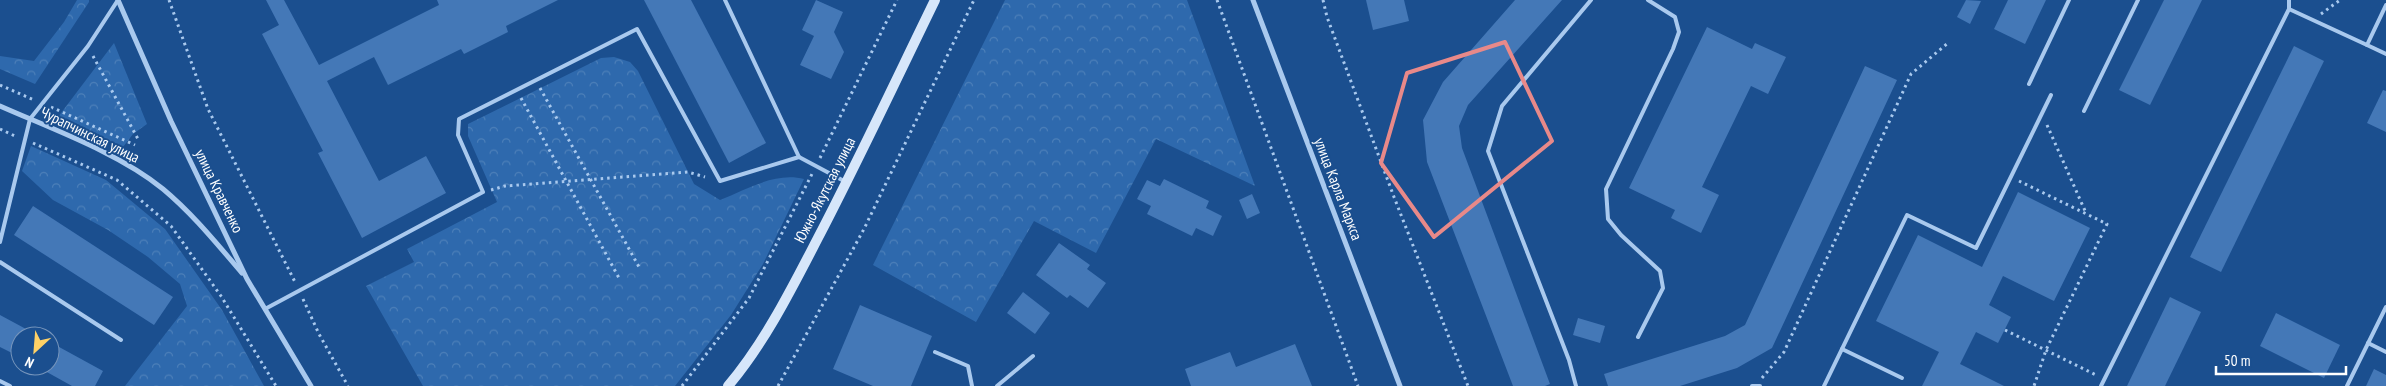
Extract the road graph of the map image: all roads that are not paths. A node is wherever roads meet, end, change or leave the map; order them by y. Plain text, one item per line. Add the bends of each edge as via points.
1 (118, 0) edge
2 (724, 0) edge
3 (935, 0) edge
4 (1253, 0) edge
5 (1591, 0) edge
6 (1648, 0) edge
7 (2069, 0) edge
8 (2138, 0) edge
9 (2289, 0) edge
10 (2386, 5) edge
11 (2288, 9) junction
12 (2367, 45) junction
13 (2386, 54) edge
14 (2029, 84) dead end
15 (2051, 95) dead end
16 (0, 106) edge
17 (2084, 111) dead end
18 (30, 119) junction
19 (799, 157) junction
20 (846, 182) junction
21 (0, 242) edge
22 (0, 262) edge
23 (247, 279) junction
24 (2386, 307) edge
25 (265, 310) junction
26 (1638, 337) dead end
27 (121, 340) dead end
28 (2368, 343) junction
29 (1842, 349) junction
30 (935, 352) dead end
31 (2386, 352) edge
32 (1033, 356) dead end
33 (1902, 378) dead end
34 (0, 381) edge
35 (10, 386) edge
36 (311, 386) edge
37 (728, 386) edge
38 (972, 386) edge
39 (997, 386) edge
40 (1400, 386) edge
41 (1576, 386) edge
42 (1824, 386) edge
43 (2101, 386) edge
44 (2347, 386) edge

1 - 18 lane via 88,46
1 - 23 street, улица Кравченко via 171,121
2 - 19 lane
3 - 20 street, Южно-Якутская улица
4 - 40 street, улица Карла Маркса
5 - 41 lane via 1502,106 1488,151 1569,360
6 - 26 lane via 1675,17 1679,32 1606,189 1608,219 1660,271 1663,288
7 - 14 lane
8 - 17 lane
9 - 11 lane
10 - 12 lane
11 - 12 lane
11 - 43 lane
12 - 13 lane
15 - 29 lane via 1976,248 1907,215
16 - 18 street, Чурапчинская улица
18 - 21 lane
18 - 23 street, Чурапчинская улица via 126,163 162,188 191,214
19 - 20 lane
19 - 25 lane via 720,181 637,29 459,119 458,135 483,192
20 - 37 street, Южно-Якутская улица via 786,300
22 - 27 lane
23 - 25 street, улица Кравченко
24 - 28 lane
25 - 36 street, улица Кравченко
28 - 31 lane
28 - 44 lane
29 - 33 lane
29 - 42 lane
30 - 38 lane via 968,366
32 - 39 lane
34 - 35 lane

